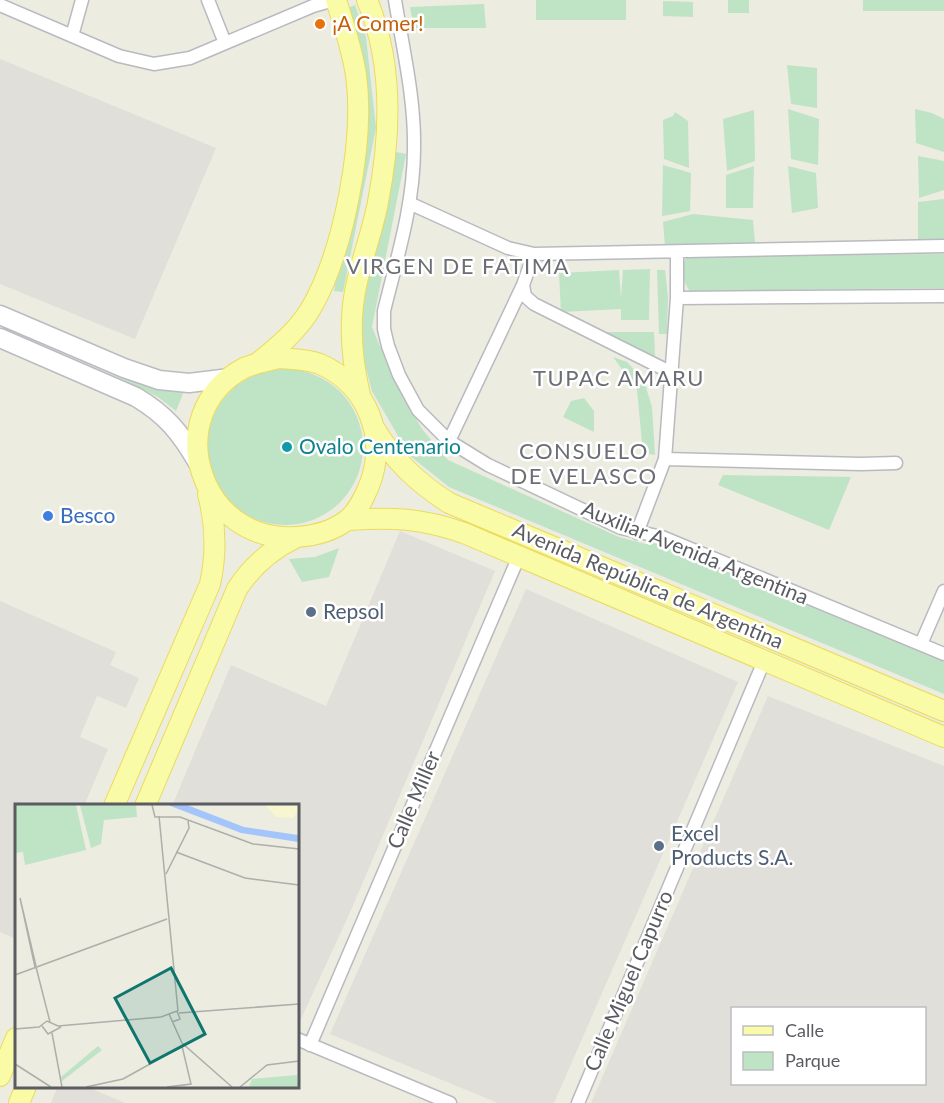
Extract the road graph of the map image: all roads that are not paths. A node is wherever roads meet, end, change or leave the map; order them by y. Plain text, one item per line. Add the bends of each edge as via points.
1 (82, 0) edge
2 (208, 0) edge
3 (335, 0) edge
4 (367, 0) edge
5 (395, 0) edge
6 (0, 5) edge
7 (72, 36) junction
8 (225, 43) junction
9 (409, 203) junction
10 (944, 246) edge
11 (677, 252) junction
12 (534, 254) junction
13 (523, 285) junction
14 (944, 296) edge
15 (676, 298) junction
16 (0, 315) edge
17 (0, 338) edge
18 (90, 354) junction
19 (259, 362) junction
20 (82, 373) junction
21 (672, 373) junction
22 (230, 378) junction
23 (360, 396) junction
24 (375, 429) junction
25 (450, 441) junction
26 (665, 459) junction
27 (198, 463) junction
28 (896, 463) dead end
29 (207, 488) junction
30 (348, 520) junction
31 (637, 533) junction
32 (297, 537) junction
33 (519, 556) junction
34 (944, 591) edge
35 (921, 644) junction
36 (944, 654) edge
37 (764, 661) junction
38 (944, 711) edge
39 (944, 737) edge
40 (115, 804) edge
41 (146, 804) edge
42 (298, 1039) edge
43 (15, 1040) edge
44 (310, 1045) junction
45 (0, 1077) edge
46 (25, 1088) edge
47 (19, 1103) edge
48 (450, 1103) edge
49 (578, 1103) edge

1 - 7 street
2 - 8 street
3 - 8 street
3 - 19 main road via 351,46 358,96 350,191 327,271 309,310 286,339
4 - 23 main road via 385,64 387,126 378,204 353,303 352,358
5 - 9 street, Auxiliar Avenida Argentina via 412,107 414,150
6 - 7 street
7 - 8 street via 119,56 154,64 190,58
9 - 12 street via 508,249
9 - 25 street, Auxiliar Avenida Argentina via 384,311 384,328 399,375 418,410
10 - 11 street
11 - 12 street
11 - 15 street
12 - 13 street
13 - 21 street via 525,296 534,304
13 - 25 street
14 - 15 street
15 - 21 street
16 - 18 main road
17 - 20 main road
18 - 20 main road
18 - 22 main road via 159,380 189,383
19 - 22 main road
19 - 23 main road via 279,358 320,364 342,377
20 - 27 main road via 155,409 183,437
21 - 26 street
22 - 27 main road via 205,410 199,427
23 - 24 main road
24 - 30 main road via 374,469 365,495
24 - 38 main road, Avenida República de Argentina via 407,471 449,503
25 - 31 street, Auxiliar Avenida Argentina via 488,465
26 - 28 street
26 - 31 street
27 - 29 main road
29 - 32 main road via 225,512 250,529 266,535
29 - 40 main road via 216,534 210,584
30 - 32 main road
30 - 33 main road, Avenida República de Argentina via 389,518 435,523
31 - 35 street, Auxiliar Avenida Argentina via 662,537
32 - 41 main road via 266,555 237,589
33 - 37 main road, Avenida República de Argentina
33 - 44 street, Calle Miller
34 - 35 street
35 - 36 street, Auxiliar Avenida Argentina
37 - 39 main road, Avenida República de Argentina
37 - 49 street, Calle Miguel Capurro
42 - 44 street
43 - 45 main road
44 - 48 street
46 - 47 main road

